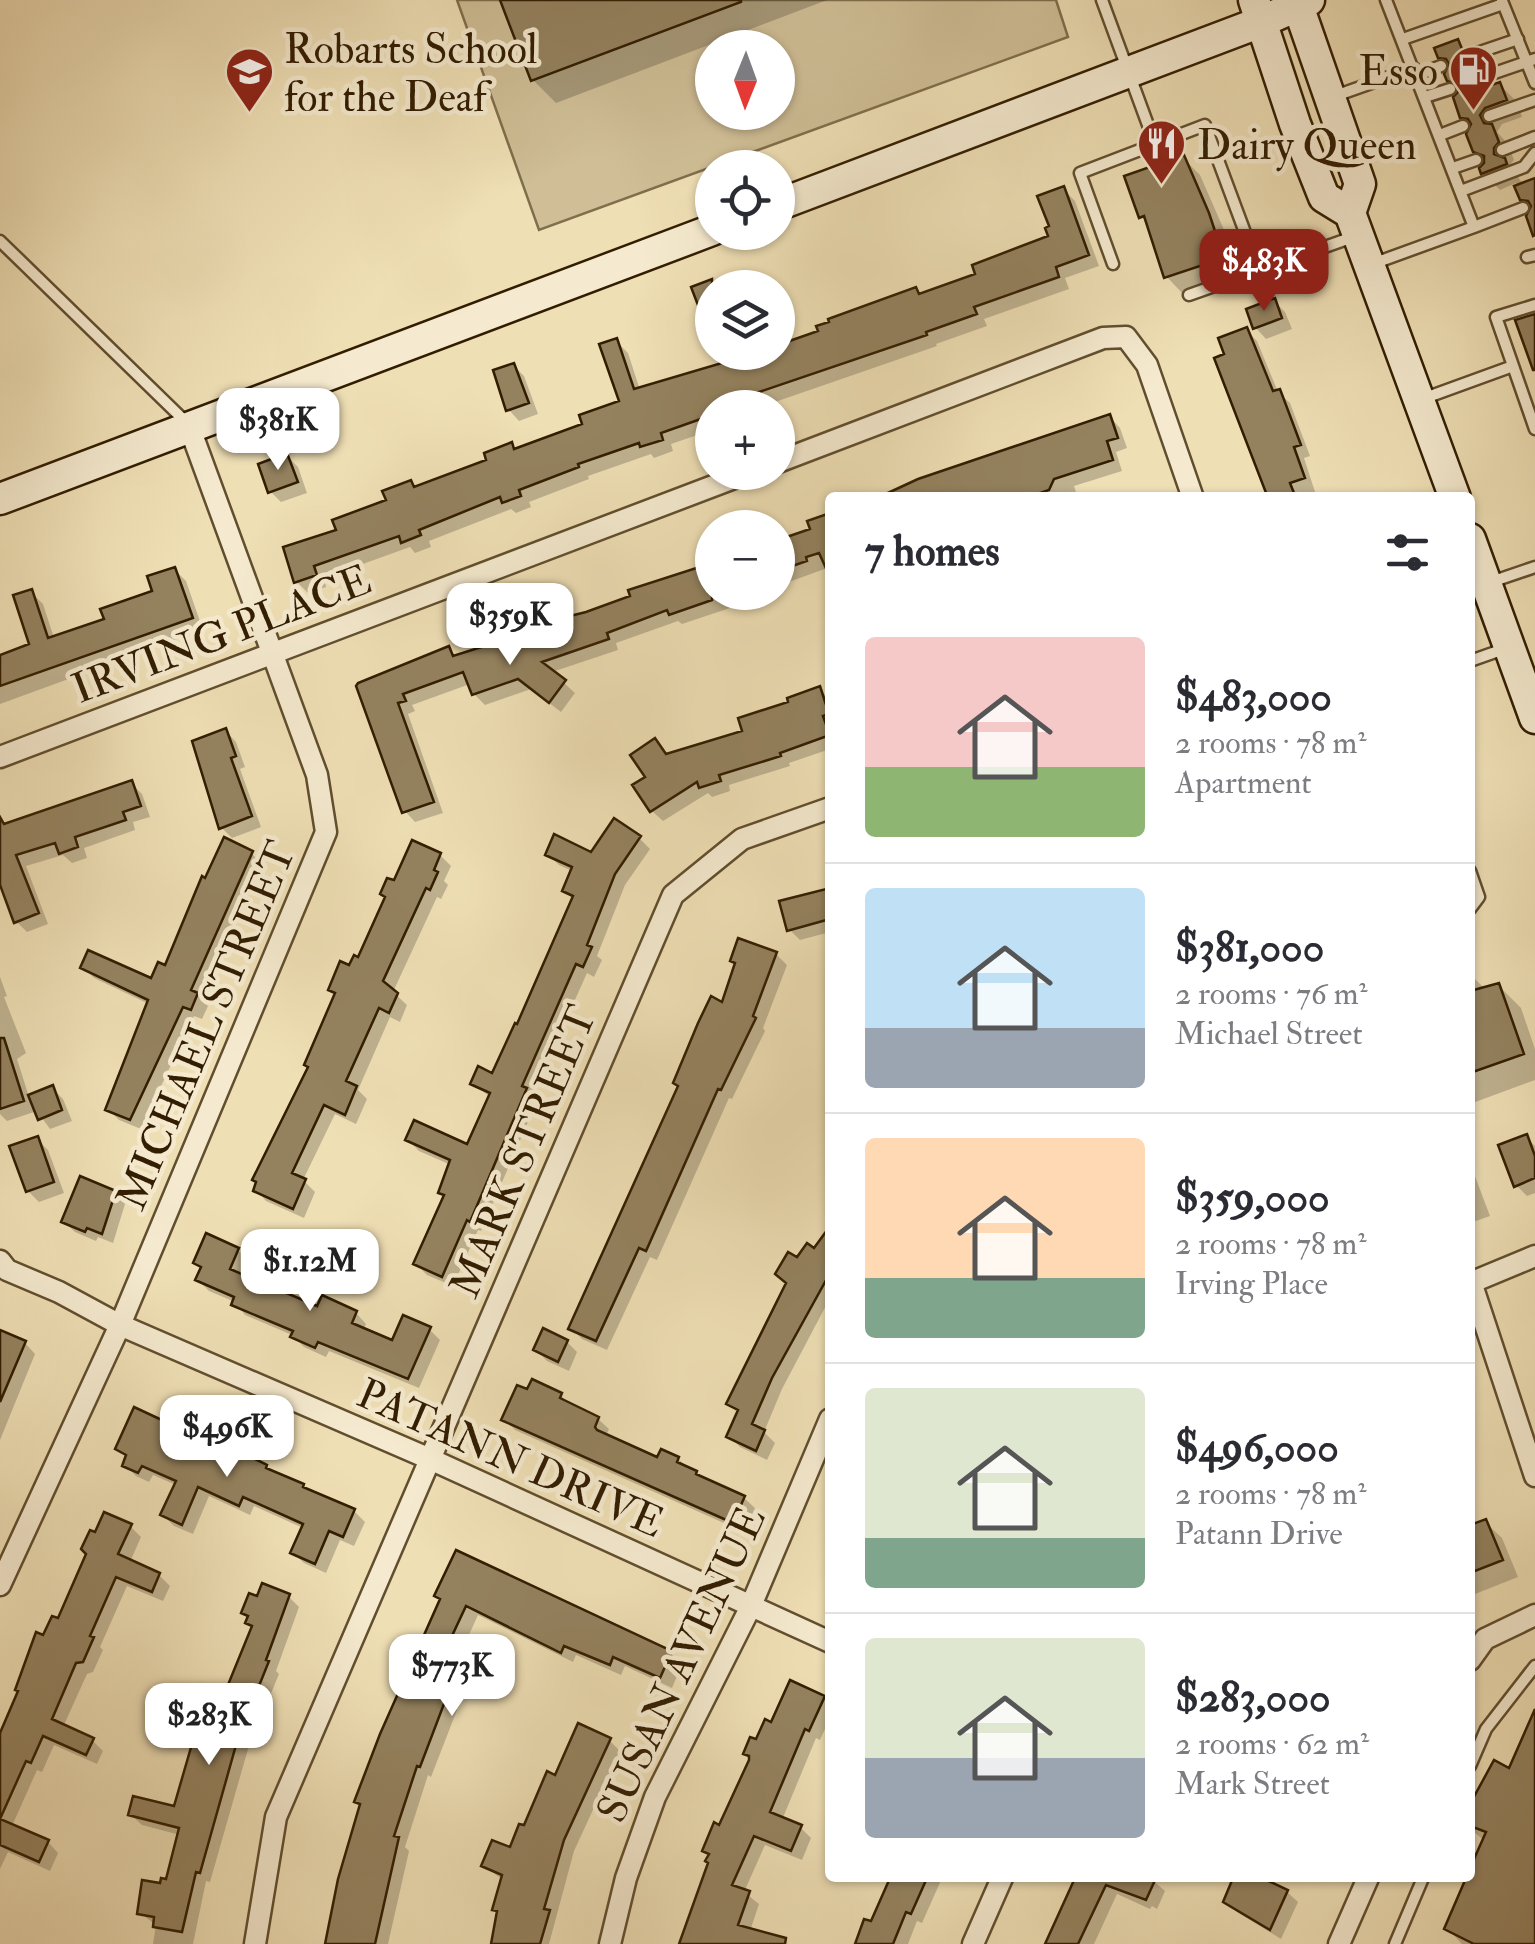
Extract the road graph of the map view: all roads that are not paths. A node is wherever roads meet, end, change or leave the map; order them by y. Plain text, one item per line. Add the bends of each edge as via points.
1 (1102, 0) edge
2 (1386, 0) edge
3 (1301, 2) edge
4 (1503, 2) edge
5 (1257, 11) edge
6 (1518, 39) junction
7 (1403, 40) junction
8 (1465, 57) dead end
9 (1531, 61) edge
10 (1442, 66) dead end
11 (1415, 71) junction
12 (1128, 73) junction
13 (1474, 80) dead end
14 (1535, 83) edge
15 (1450, 89) dead end
16 (1425, 97) junction
17 (1328, 98) junction
18 (1535, 100) edge
19 (1489, 116) dead end
20 (1464, 126) dead end
21 (1440, 135) junction
22 (1535, 137) edge
23 (1155, 144) junction
24 (1502, 150) dead end
25 (1535, 153) edge
26 (1476, 160) dead end
27 (1453, 168) junction
28 (1461, 190) junction
29 (795, 200) edge
30 (1523, 208) dead end
31 (1354, 224) junction
32 (1474, 226) junction
33 (695, 236) edge
34 (0, 241) edge
35 (1112, 264) dead end
36 (1369, 266) junction
37 (1259, 270) junction
38 (1189, 295) dead end
39 (1535, 305) edge
40 (1513, 366) junction
41 (1420, 400) junction
42 (190, 426) junction
43 (1534, 426) edge
44 (795, 456) edge
45 (703, 490) edge
46 (1191, 492) edge
47 (1453, 492) edge
48 (0, 499) edge
49 (1475, 555) edge
50 (1535, 567) edge
51 (1485, 584) junction
52 (1510, 647) junction
53 (272, 654) junction
54 (1475, 659) edge
55 (1535, 718) edge
56 (0, 757) edge
57 (825, 810) edge
58 (1535, 1256) edge
59 (0, 1261) edge
60 (1475, 1281) edge
61 (1475, 1295) edge
62 (120, 1325) junction
63 (825, 1431) edge
64 (430, 1459) junction
65 (1535, 1476) edge
66 (0, 1584) edge
67 (750, 1608) junction
68 (1535, 1615) edge
69 (825, 1640) edge
70 (1475, 1653) edge
71 (1535, 1666) edge
72 (1475, 1754) edge
73 (1000, 1882) edge
74 (1366, 1882) edge
75 (1421, 1882) edge
76 (255, 1944) edge
77 (610, 1944) edge
78 (973, 1944) edge
79 (1339, 1944) edge
80 (1395, 1944) edge

1 - 12 lane
2 - 7 lane
3 - 5 street
3 - 17 street
4 - 6 lane
4 - 7 lane
5 - 12 street
5 - 31 street via 1324,197
6 - 8 lane
6 - 9 lane
7 - 11 lane
9 - 13 lane
9 - 14 lane
10 - 11 lane
11 - 16 lane
11 - 17 lane
12 - 23 lane
12 - 29 street
15 - 16 lane
16 - 21 lane
17 - 31 street via 1360,184
18 - 19 lane
20 - 21 lane
21 - 27 lane
22 - 24 lane
23 - 35 lane via 1080,173
23 - 37 lane via 1205,125
25 - 28 lane via 1524,167
26 - 27 lane
27 - 28 lane
28 - 32 lane
30 - 32 lane
31 - 36 street
31 - 37 lane
32 - 36 lane
33 - 42 street
34 - 42 lane
36 - 41 street
37 - 38 lane
39 - 40 lane via 1496,317
40 - 41 lane
40 - 43 lane
41 - 47 street
42 - 48 street
42 - 53 street, MICHAEL STREET
44 - 46 street via 1103,338 1126,337 1147,365
45 - 53 street, IRVING PLACE
49 - 51 street
50 - 51 lane
51 - 52 street
52 - 54 lane
52 - 55 street
53 - 56 street, IRVING PLACE
53 - 62 street, MICHAEL STREET via 317,775 326,832
57 - 64 street, MARK STREET via 742,839 674,895
58 - 60 street
59 - 62 street, PATANN DRIVE
61 - 65 street
62 - 64 street, PATANN DRIVE
62 - 66 street, MICHAEL STREET
63 - 67 street, SUSAN AVENUE
64 - 67 street, PATANN DRIVE
64 - 76 street, MARK STREET via 276,1817
67 - 69 street, PATANN DRIVE
67 - 77 street, SUSAN AVENUE via 654,1797
68 - 70 street via 1485,1639
71 - 72 lane via 1486,1729
73 - 78 street
74 - 79 street
75 - 80 lane

